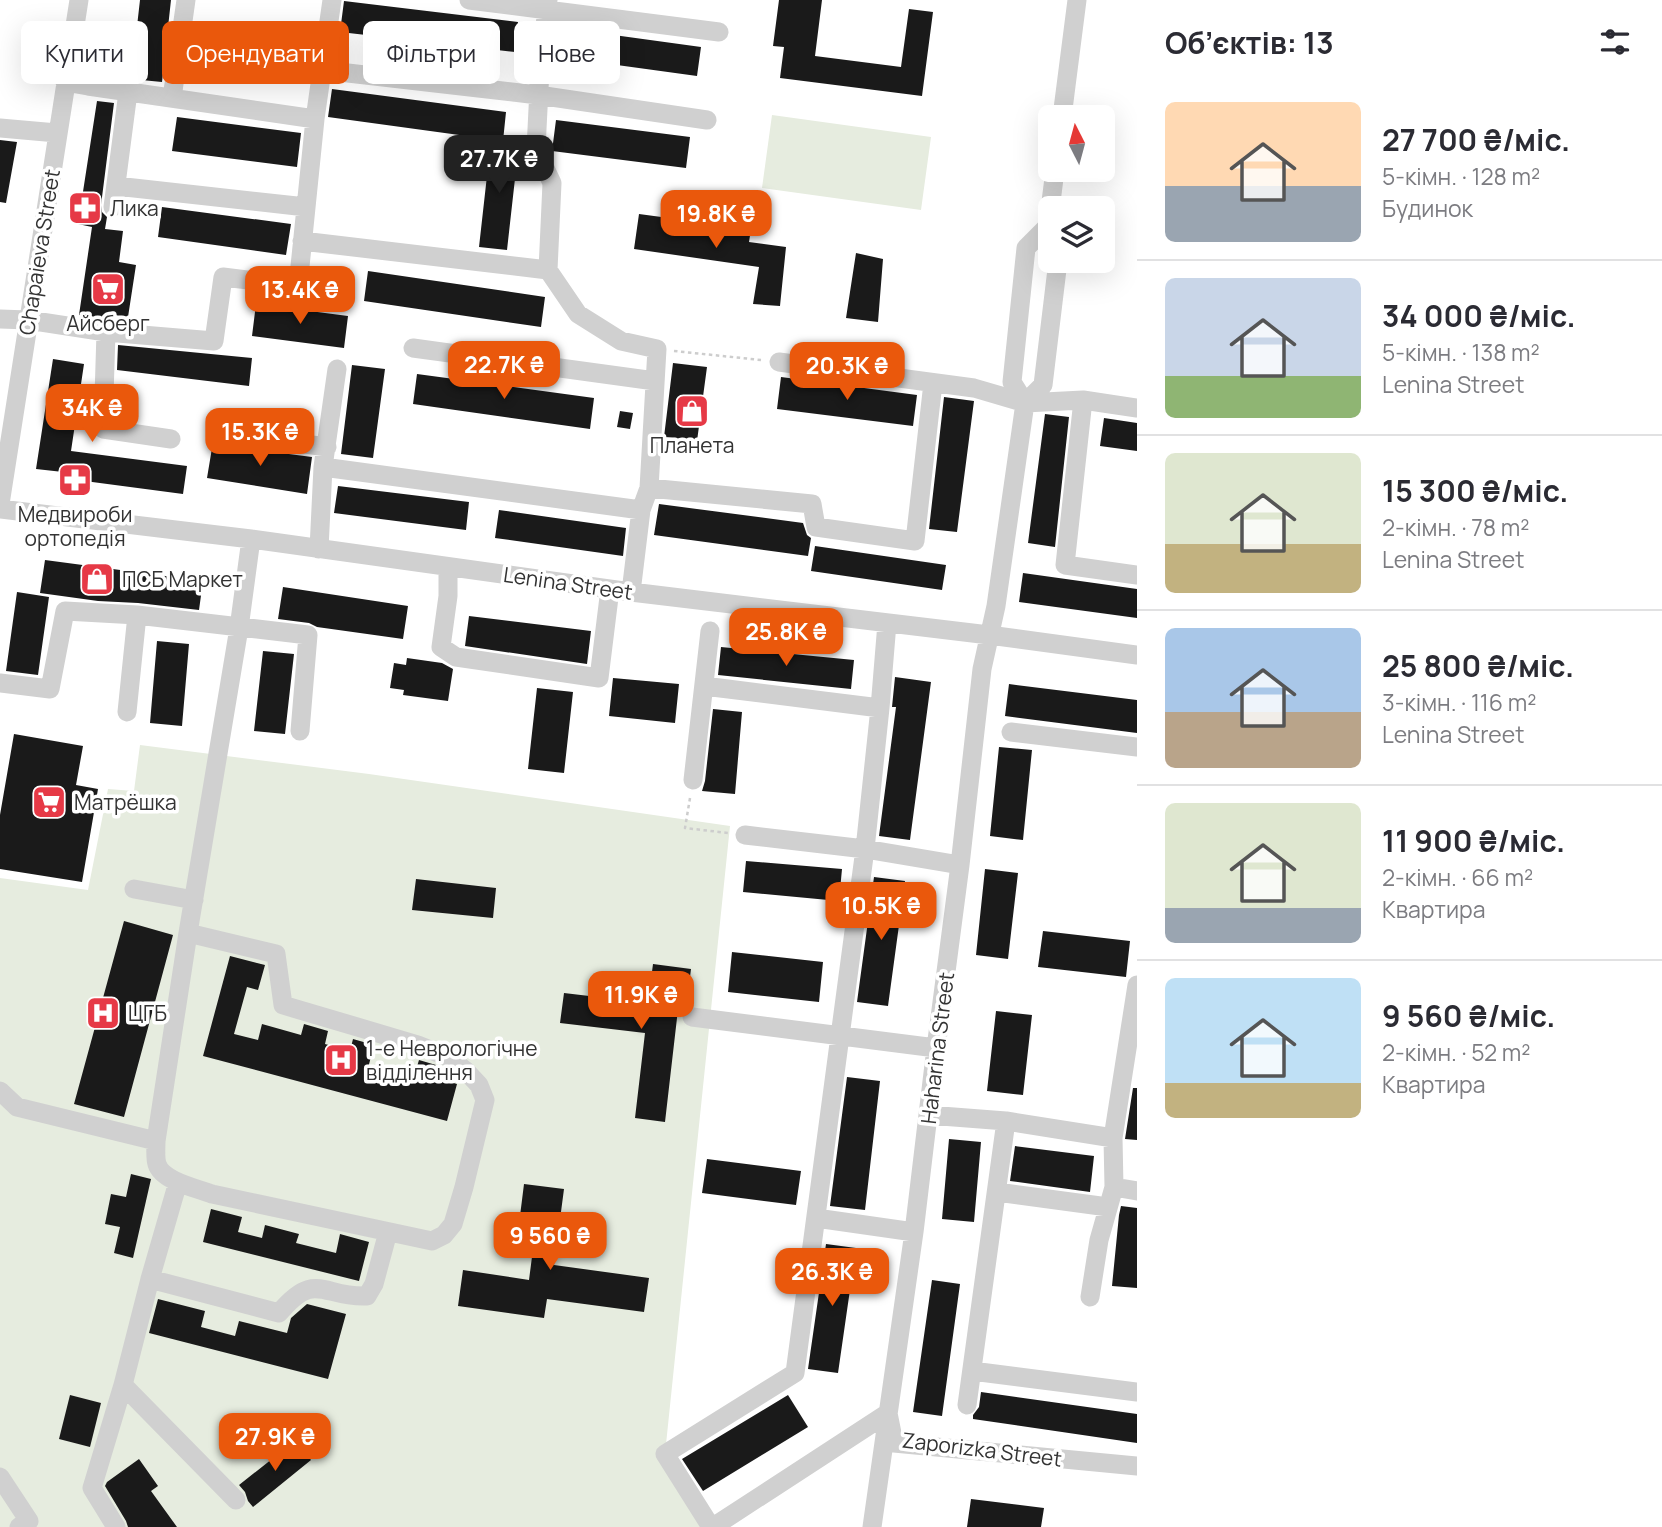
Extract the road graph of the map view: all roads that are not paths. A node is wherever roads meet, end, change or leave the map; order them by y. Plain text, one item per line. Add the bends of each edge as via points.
1 (79, 0) edge
2 (186, 0) edge
3 (332, 0) edge
4 (470, 0) edge
5 (1077, 0) edge
6 (547, 5) edge
7 (75, 21) edge
8 (329, 21) edge
9 (719, 32) dead end
10 (349, 73) edge
11 (65, 84) edge
12 (78, 84) edge
13 (320, 84) edge
14 (128, 92) junction
15 (538, 95) junction
16 (172, 98) junction
17 (1064, 105) edge
18 (315, 119) junction
19 (707, 120) dead end
20 (0, 128) edge
21 (57, 133) junction
22 (116, 186) junction
23 (113, 207) dead end
24 (306, 207) junction
25 (1038, 238) edge
26 (302, 241) junction
27 (548, 270) junction
28 (1057, 273) edge
29 (0, 320) edge
30 (28, 320) junction
31 (106, 332) junction
32 (413, 348) dead end
33 (779, 362) road end
34 (337, 369) dead end
35 (655, 381) junction
36 (933, 383) junction
37 (1083, 401) junction
38 (1025, 403) junction
39 (1137, 408) edge
40 (228, 434) dead end
41 (171, 439) dead end
42 (327, 447) junction
43 (323, 467) junction
44 (649, 488) junction
45 (0, 506) edge
46 (641, 510) junction
47 (251, 539) junction
48 (318, 549) junction
49 (449, 567) junction
50 (1137, 575) edge
51 (610, 589) junction
52 (631, 592) junction
53 (136, 615) junction
54 (887, 623) junction
55 (239, 628) junction
56 (710, 631) dead end
57 (989, 635) junction
58 (1137, 655) edge
59 (0, 683) edge
60 (704, 686) junction
61 (880, 708) junction
62 (127, 712) dead end
63 (300, 731) dead end
64 (1011, 732) dead end
65 (1137, 747) edge
66 (693, 780) road end
67 (746, 835) road end
68 (865, 849) junction
69 (960, 865) junction
70 (134, 889) dead end
71 (194, 900) junction
72 (188, 933) junction
73 (1137, 985) edge
74 (692, 1017) dead end
75 (841, 1036) junction
76 (936, 1048) junction
77 (0, 1091) edge
78 (928, 1115) junction
79 (1006, 1121) junction
80 (1114, 1138) junction
81 (156, 1141) junction
82 (178, 1182) junction
83 (1114, 1186) junction
84 (1137, 1191) edge
85 (997, 1192) junction
86 (1108, 1207) junction
87 (816, 1218) junction
88 (388, 1232) junction
89 (914, 1232) junction
90 (150, 1279) junction
91 (1090, 1297) dead end
92 (972, 1371) junction
93 (122, 1385) junction
94 (1137, 1392) edge
95 (967, 1405) dead end
96 (888, 1413) junction
97 (1137, 1466) edge
98 (0, 1477) edge
99 (236, 1500) dead end
100 (19, 1527) edge
101 (116, 1527) edge
102 (712, 1527) edge
103 (872, 1527) edge

1 - 7 street, Chapaieva Street
2 - 16 street
3 - 8 street
4 - 6 street
5 - 17 street
6 - 9 street
6 - 15 street
10 - 15 street
11 - 21 street, Chapaieva Street
12 - 14 street
13 - 18 street
14 - 16 street
14 - 22 street
15 - 19 street
15 - 27 street via 536,149 552,183
16 - 18 street
18 - 24 street
20 - 21 street
21 - 30 street, Chapaieva Street
22 - 23 street
22 - 24 street
24 - 26 street
25 - 38 street, Haharina Street via 1026,248 1012,382
26 - 27 street
26 - 31 street via 298,286 223,277 214,341
27 - 35 street via 578,314 621,341 657,349
28 - 38 street, Haharina Street via 1043,385
29 - 30 street
30 - 31 street
30 - 45 street, Chapaieva Street
31 - 41 street via 103,429
32 - 35 street
33 - 36 street
34 - 42 street
35 - 44 street
36 - 38 street via 974,388
36 - 44 street via 915,541 817,527 812,504
37 - 38 street
37 - 39 street
37 - 50 street via 1065,565
38 - 57 street, Haharina Street
40 - 42 street
42 - 43 street
43 - 46 street
43 - 48 street
44 - 46 street
45 - 47 street, Lenina Street
46 - 52 street
47 - 48 street, Lenina Street
47 - 55 street
48 - 49 street, Lenina Street
49 - 51 street, Lenina Street
49 - 51 street via 441,647 456,657 599,678
51 - 52 street, Lenina Street
52 - 54 street, Lenina Street
53 - 55 street
53 - 59 street via 65,611 50,689
53 - 62 street
54 - 57 street, Lenina Street
54 - 61 street
55 - 63 street via 308,635
55 - 71 street
56 - 60 street
57 - 58 street, Lenina Street
57 - 69 street, Haharina Street
60 - 61 street
60 - 66 street
61 - 68 street
64 - 65 street
67 - 68 street
68 - 69 street
68 - 75 street
69 - 76 street, Haharina Street
70 - 71 street
71 - 72 street
72 - 81 street
72 - 88 street via 276,954 282,1005 448,1057 479,1085 485,1100 453,1224 432,1241
73 - 80 street
74 - 75 street
75 - 76 street
75 - 87 street
76 - 78 street, Haharina Street
77 - 81 street via 17,1107
78 - 79 street
78 - 89 street, Haharina Street
79 - 80 street
79 - 85 street
80 - 83 street
81 - 82 street via 156,1163 162,1174
82 - 88 street via 212,1194
82 - 90 street
83 - 84 street
83 - 86 street
85 - 86 street
85 - 92 street
86 - 91 street
87 - 89 street
87 - 102 street via 795,1373 665,1454
88 - 90 street via 367,1296 308,1288 291,1298 279,1313
89 - 96 street, Haharina Street
90 - 93 street
92 - 94 street
92 - 95 street
93 - 99 street
93 - 101 street via 92,1488
96 - 97 street, Zaporizka Street via 894,1443
96 - 102 street, Zaporizka Street
96 - 103 street, Haharina Street
98 - 100 street via 29,1521

